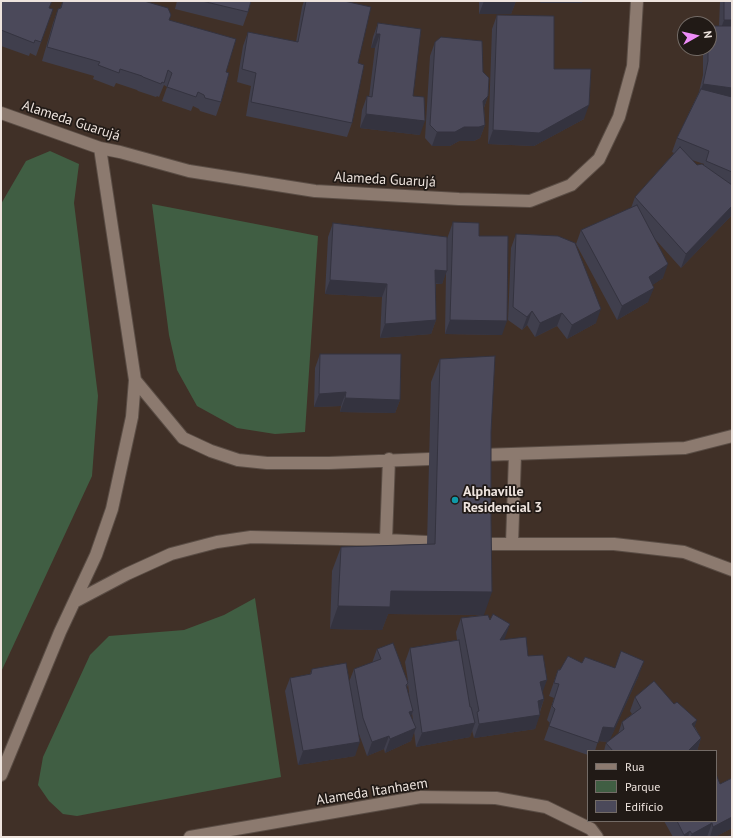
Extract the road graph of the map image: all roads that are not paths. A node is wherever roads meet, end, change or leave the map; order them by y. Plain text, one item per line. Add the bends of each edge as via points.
1 (637, 1) edge
2 (3, 118) edge
3 (100, 148) junction
4 (135, 380) junction
5 (732, 436) edge
6 (482, 455) edge
7 (515, 455) junction
8 (429, 458) dead end
9 (389, 460) junction
10 (386, 540) junction
11 (427, 542) dead end
12 (482, 544) edge
13 (512, 544) junction
14 (732, 570) edge
15 (74, 602) junction
16 (1, 775) edge
17 (257, 831) edge
18 (190, 837) edge
19 (597, 837) edge

1 - 3 street, Alameda Guarujá via 633,66 619,117 599,159 571,185 530,201 315,191 188,171
2 - 3 street, Alameda Guarujá
3 - 4 street
4 - 9 street via 183,438 238,460 267,463 329,463
4 - 15 street via 132,417 112,509 96,555
5 - 7 street via 685,448
6 - 7 street
7 - 13 street
8 - 9 street
9 - 10 street
10 - 11 street
10 - 15 street via 251,536 217,542 171,554
12 - 13 street
13 - 14 street via 614,544 684,552
15 - 16 street
17 - 18 street, Alameda Itanhaem
17 - 19 street, Alameda Itanhaem via 421,797 496,798 546,807 591,829

